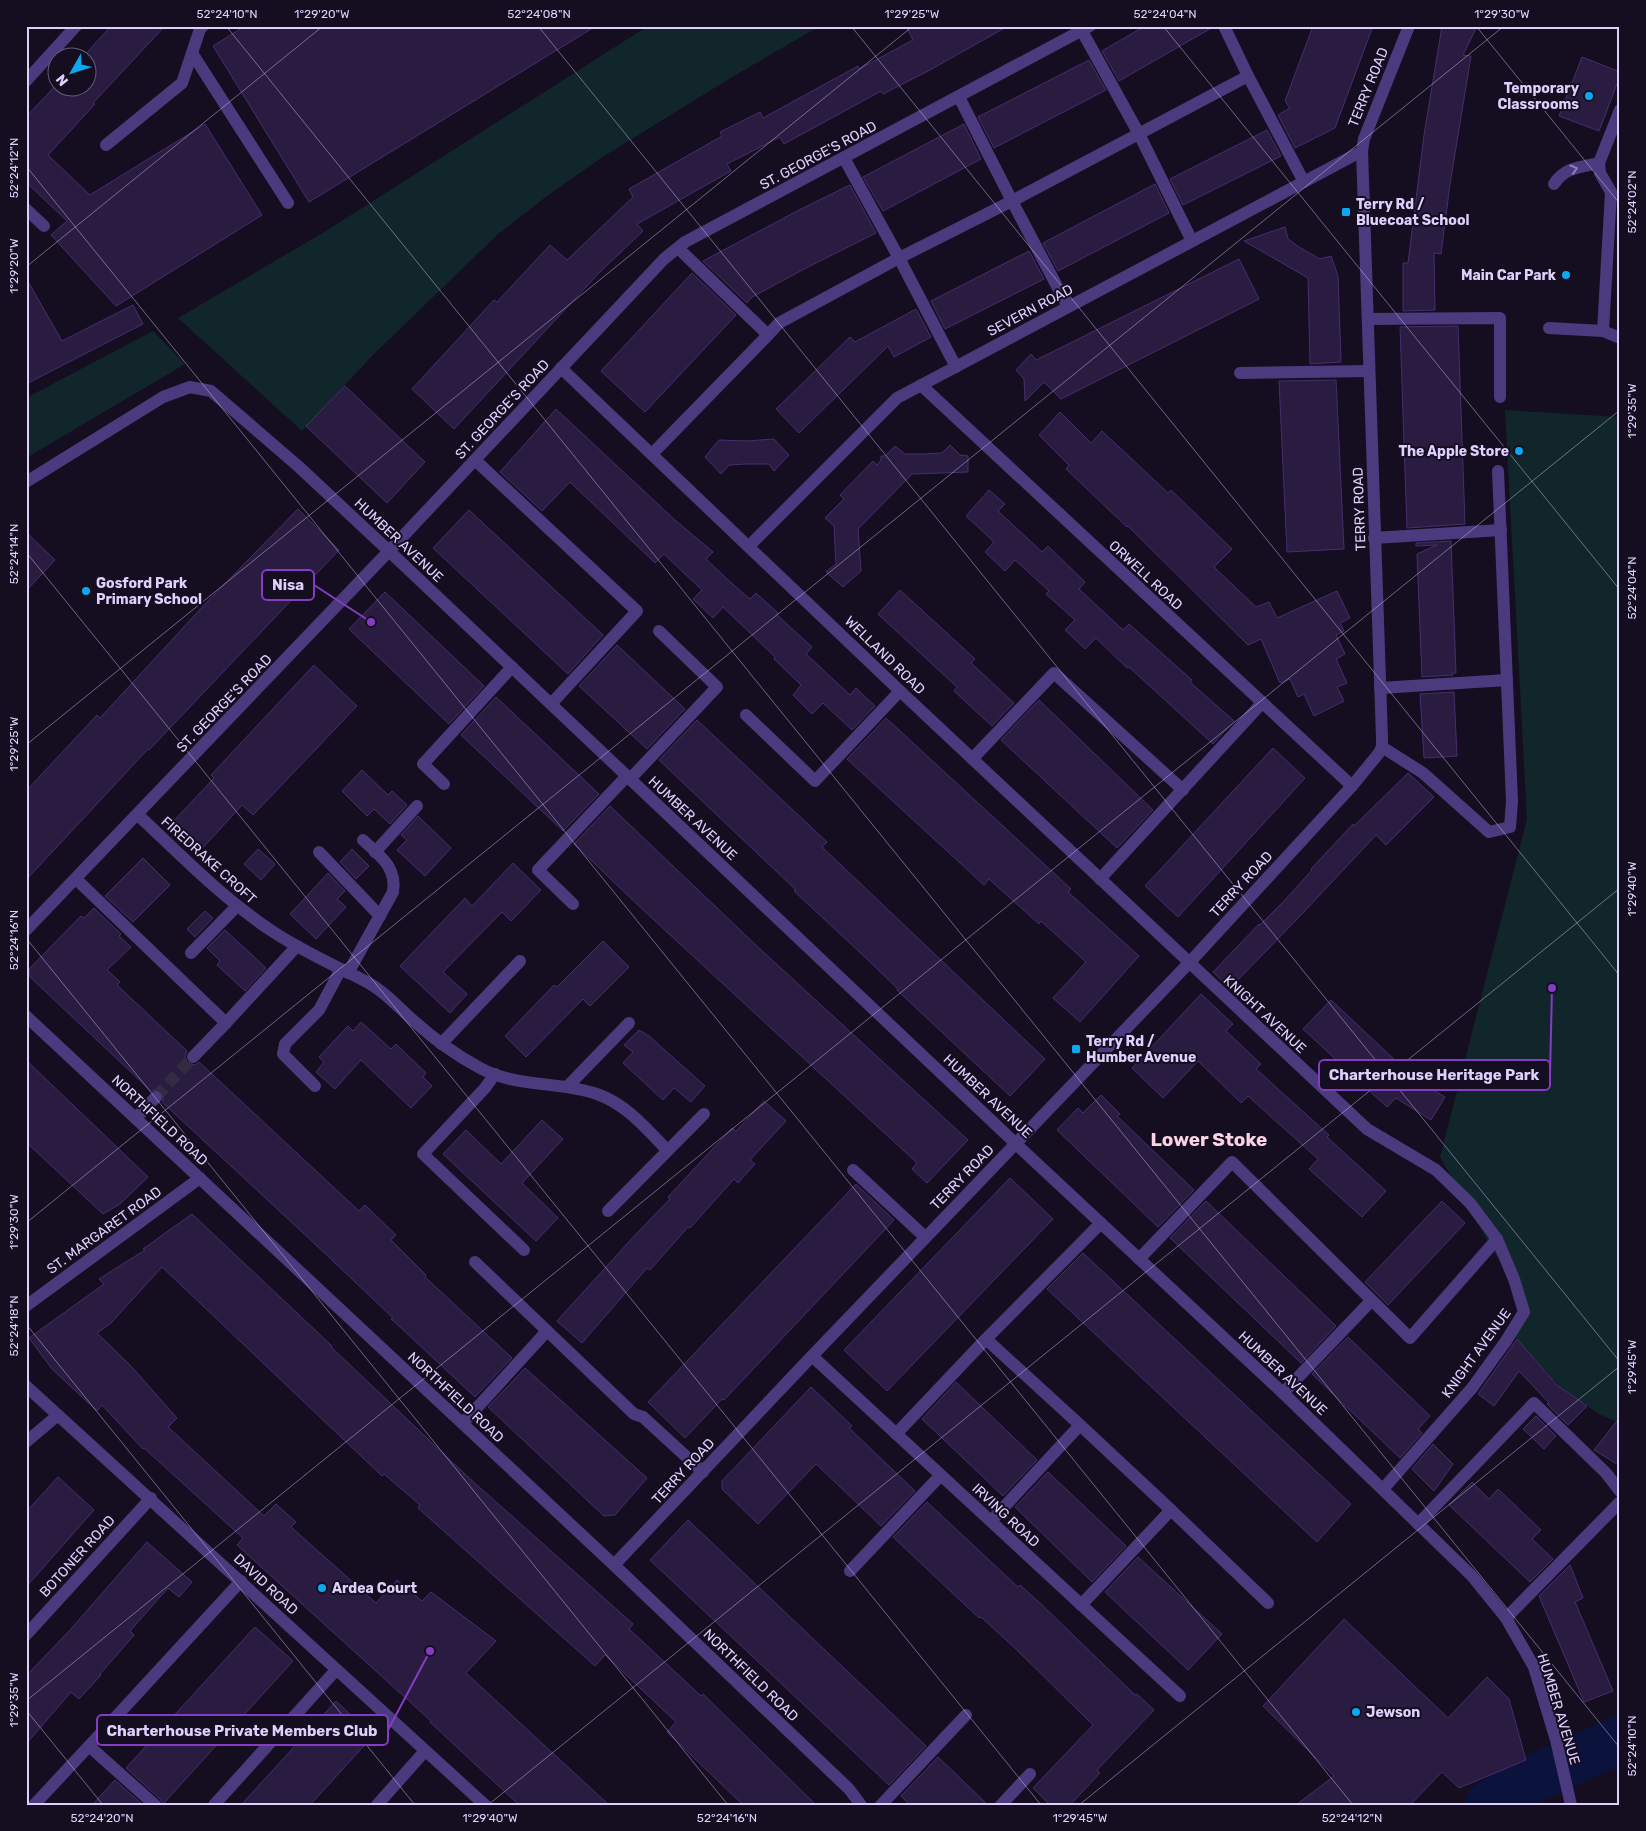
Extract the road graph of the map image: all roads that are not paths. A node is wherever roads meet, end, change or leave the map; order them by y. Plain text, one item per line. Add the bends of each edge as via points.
1 (76, 26) edge
2 (203, 26) edge
3 (1224, 26) edge
4 (1409, 26) edge
5 (1086, 28) edge
6 (192, 53) junction
7 (1248, 76) junction
8 (26, 81) edge
9 (959, 97) junction
10 (1620, 110) edge
11 (1139, 134) junction
12 (106, 145) dead end
13 (1362, 151) junction
14 (844, 158) junction
15 (1599, 163) junction
16 (1304, 182) junction
17 (1554, 184) dead end
18 (1012, 200) junction
19 (288, 203) dead end
20 (26, 209) edge
21 (44, 226) dead end
22 (1192, 241) junction
23 (678, 248) junction
24 (898, 258) junction
25 (1068, 307) junction
26 (1368, 319) junction
27 (1549, 328) dead end
28 (1603, 331) junction
29 (768, 335) junction
30 (1620, 338) edge
31 (956, 367) junction
32 (561, 368) junction
33 (1369, 371) junction
34 (1240, 373) dead end
35 (921, 386) junction
36 (1500, 397) dead end
37 (652, 454) junction
38 (475, 460) junction
39 (1498, 471) dead end
40 (26, 482) edge
41 (1501, 530) junction
42 (1374, 538) junction
43 (749, 546) junction
44 (390, 551) junction
45 (659, 631) dead end
46 (512, 667) junction
47 (1507, 680) junction
48 (1380, 688) junction
49 (900, 691) junction
50 (1262, 703) junction
51 (551, 704) junction
52 (746, 715) dead end
53 (1382, 747) junction
54 (972, 758) junction
55 (629, 777) junction
56 (444, 784) dead end
57 (1352, 786) junction
58 (1183, 790) junction
59 (417, 806) dead end
60 (138, 815) junction
61 (363, 840) dead end
62 (319, 852) dead end
63 (375, 852) junction
64 (76, 879) junction
65 (1100, 879) junction
66 (573, 904) dead end
67 (237, 906) junction
68 (380, 916) junction
69 (26, 930) edge
70 (297, 946) junction
71 (191, 953) dead end
72 (520, 961) dead end
73 (1189, 963) junction
74 (344, 971) junction
75 (26, 1016) edge
76 (226, 1023) junction
77 (629, 1023) dead end
78 (440, 1044) junction
79 (193, 1057) tunnel mouth
80 (494, 1074) junction
81 (315, 1086) dead end
82 (567, 1087) junction
83 (156, 1096) tunnel mouth
84 (704, 1114) dead end
85 (136, 1118) junction
86 (1016, 1143) junction
87 (667, 1150) junction
88 (853, 1170) dead end
89 (200, 1178) junction
90 (608, 1211) dead end
91 (1101, 1223) junction
92 (925, 1237) junction
93 (1497, 1239) junction
94 (524, 1250) dead end
95 (1139, 1259) junction
96 (475, 1262) dead end
97 (1371, 1301) junction
98 (26, 1306) edge
99 (547, 1331) junction
100 (986, 1339) junction
101 (812, 1356) junction
102 (26, 1386) edge
103 (1283, 1393) junction
104 (58, 1414) junction
105 (463, 1423) junction
106 (1080, 1425) junction
107 (896, 1434) junction
108 (26, 1442) edge
109 (703, 1472) junction
110 (940, 1476) junction
111 (1383, 1489) junction
112 (1620, 1491) edge
113 (151, 1498) junction
114 (1620, 1502) edge
115 (1170, 1510) junction
116 (990, 1521) junction
117 (1418, 1524) junction
118 (614, 1566) junction
119 (850, 1572) dead end
120 (241, 1581) junction
121 (1268, 1603) dead end
122 (1081, 1605) junction
123 (1506, 1618) junction
124 (26, 1635) edge
125 (336, 1670) junction
126 (1180, 1696) dead end
127 (966, 1715) dead end
128 (89, 1746) junction
129 (425, 1751) junction
130 (1030, 1774) dead end
131 (34, 1805) edge
132 (155, 1805) edge
133 (214, 1805) edge
134 (377, 1805) edge
135 (485, 1805) edge
136 (861, 1805) edge
137 (881, 1805) edge
138 (1001, 1805) edge
139 (1571, 1805) edge

1 - 8 street
2 - 6 street
3 - 7 street
4 - 13 street, TERRY ROAD via 1364,138
5 - 9 street, ST. GEORGE'S ROAD
5 - 11 street
6 - 12 street via 182,83
6 - 19 street
7 - 11 street
7 - 16 street
9 - 14 street, ST. GEORGE'S ROAD
9 - 18 street
10 - 15 street
11 - 18 street
11 - 22 street
13 - 16 street, SEVERN ROAD
13 - 26 street, TERRY ROAD
14 - 23 street, ST. GEORGE'S ROAD
14 - 24 street
17 -> 15 street via 1560,174
15 - 28 street via 1600,173 1610,189
16 - 22 street, SEVERN ROAD
18 - 24 street
18 - 25 street
20 - 21 street
22 - 25 street, SEVERN ROAD
23 - 29 street
23 - 32 street, ST. GEORGE'S ROAD
24 - 29 street via 779,323
24 - 31 street
25 - 31 street, SEVERN ROAD
26 - 33 street, TERRY ROAD
26 - 36 street via 1500,318
27 - 28 street
28 - 30 street
29 - 37 street
31 - 35 street, SEVERN ROAD
32 - 37 street, WELLAND ROAD
32 - 38 street, ST. GEORGE'S ROAD
33 - 34 street
33 - 42 street, TERRY ROAD
35 - 43 street, SEVERN ROAD via 897,398
35 - 50 street, ORWELL ROAD
37 - 43 street, WELLAND ROAD
38 - 44 street, ST. GEORGE'S ROAD
38 - 51 street via 637,611
39 - 41 street
40 - 44 street, HUMBER AVENUE via 163,398 190,387 211,391
41 - 42 street
41 - 47 street
42 - 48 street, TERRY ROAD
43 - 49 street, WELLAND ROAD
44 - 46 street, HUMBER AVENUE
44 - 60 street, ST. GEORGE'S ROAD
45 - 55 street via 717,687
46 - 51 street, HUMBER AVENUE
46 - 56 street via 423,764
47 - 48 street
47 - 53 street via 1512,801 1510,827 1489,832 1423,773
48 - 53 street, TERRY ROAD
49 - 52 street via 815,781
49 - 54 street, WELLAND ROAD
50 - 57 street, ORWELL ROAD
50 - 58 street
51 - 55 street, HUMBER AVENUE
53 - 57 street, TERRY ROAD
54 - 58 street via 1054,673
54 - 65 street, WELLAND ROAD
55 - 66 street via 538,870
55 - 86 street, HUMBER AVENUE
57 - 73 street, TERRY ROAD
58 - 65 street
59 - 63 street
60 - 64 street, ST. GEORGE'S ROAD
60 - 67 street, FIREDRAKE CROFT
61 - 63 street
62 - 68 street
63 - 68 street via 388,864 394,883 393,892
64 - 69 street, ST. GEORGE'S ROAD
64 - 76 street
65 - 73 street, WELLAND ROAD
67 - 70 street, FIREDRAKE CROFT
67 - 71 street
68 - 74 street
70 - 74 street, FIREDRAKE CROFT
70 - 76 street
72 - 78 street
73 - 86 street, TERRY ROAD
73 - 93 street, KNIGHT AVENUE via 1367,1129 1436,1170 1470,1203
74 - 78 street, FIREDRAKE CROFT via 380,991
74 - 81 street via 319,1010 285,1044 282,1054
75 - 85 street, NORTHFIELD ROAD
76 - 79 street
77 - 82 street
78 - 80 street, FIREDRAKE CROFT
80 - 82 street, FIREDRAKE CROFT via 530,1084
80 - 94 street via 485,1088 423,1154
82 - 87 street, FIREDRAKE CROFT via 599,1094 619,1105
83 - 85 street
84 - 87 street
85 - 89 street, NORTHFIELD ROAD
86 - 91 street, HUMBER AVENUE
86 - 92 street, TERRY ROAD
87 - 90 street
88 - 92 street
89 - 98 street, ST. MARGARET ROAD
89 - 105 street, NORTHFIELD ROAD
91 - 95 street, HUMBER AVENUE
91 - 100 street
92 - 101 street, TERRY ROAD
93 - 97 street via 1410,1338
93 - 111 street, KNIGHT AVENUE via 1524,1312 1472,1388
95 - 97 street via 1232,1162
95 - 103 street, HUMBER AVENUE
96 - 99 street
97 - 103 street
99 - 105 street
99 - 109 street via 634,1414 643,1417
100 - 106 street
100 - 107 street
101 - 107 street, IRVING ROAD
101 - 109 street, TERRY ROAD
102 - 104 street, DAVID ROAD
103 - 111 street, HUMBER AVENUE
104 - 108 street
104 - 113 street, DAVID ROAD
105 - 118 street, NORTHFIELD ROAD
106 - 115 street
106 - 116 street
107 - 110 street, IRVING ROAD
109 - 118 street, TERRY ROAD
110 - 116 street, IRVING ROAD
110 - 119 street
111 - 117 street, HUMBER AVENUE
112 - 117 street via 1606,1473 1534,1403
113 - 120 street, DAVID ROAD
113 - 124 street, BOTONER ROAD
114 - 123 street
115 - 121 street
115 - 122 street
116 - 122 street, IRVING ROAD
117 - 123 street, HUMBER AVENUE via 1472,1576
118 - 136 street, NORTHFIELD ROAD
120 - 125 street, DAVID ROAD
120 - 128 street
122 - 126 street, IRVING ROAD
123 - 139 street, HUMBER AVENUE via 1534,1667
125 - 129 street, DAVID ROAD
125 - 133 street
127 - 137 street
128 - 131 street
128 - 132 street
129 - 134 street
129 - 135 street, DAVID ROAD
130 - 138 street

